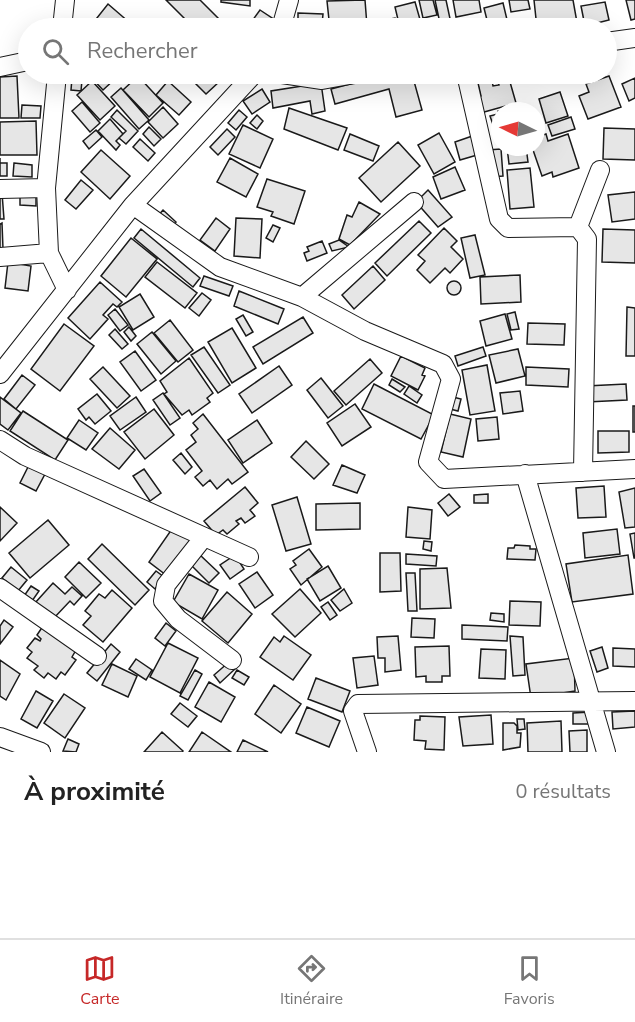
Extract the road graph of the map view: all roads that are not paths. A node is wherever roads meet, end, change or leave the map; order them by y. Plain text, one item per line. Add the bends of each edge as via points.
1 (65, 0) edge
2 (289, 0) edge
3 (63, 18) edge
4 (284, 18) edge
5 (635, 38) edge
6 (617, 40) edge
7 (18, 64) edge
8 (0, 67) edge
9 (56, 84) edge
10 (245, 84) edge
11 (468, 84) edge
12 (600, 170) dead end
13 (46, 188) junction
14 (0, 189) edge
15 (414, 202) dead end
16 (133, 205) junction
17 (578, 227) junction
18 (49, 253) junction
19 (0, 257) edge
20 (67, 290) junction
21 (302, 297) junction
22 (0, 374) edge
23 (0, 440) edge
24 (635, 469) edge
25 (583, 472) junction
26 (525, 474) junction
27 (204, 537) junction
28 (249, 557) dead end
29 (0, 588) edge
30 (97, 656) dead end
31 (232, 660) dead end
32 (635, 701) edge
33 (591, 703) junction
34 (0, 737) edge
35 (40, 752) edge
36 (367, 752) edge
37 (606, 752) edge

1 - 3 street
2 - 4 street
5 - 6 street
7 - 8 street
9 - 13 street
10 - 16 street
11 - 17 street via 499,219 508,228
12 - 17 street
13 - 14 street
13 - 18 street
15 - 21 street
16 - 20 street
16 - 21 street via 220,267
17 - 25 street via 587,239
18 - 19 street
18 - 20 street
20 - 22 street
21 - 26 street via 365,331 443,364 451,379 428,462 444,479
23 - 27 street via 25,456
24 - 25 street
25 - 26 street
26 - 33 street
27 - 28 street
27 - 31 street via 166,585 163,601 178,619
29 - 30 street
32 - 33 street
33 - 36 street via 358,704 353,711
33 - 37 street
34 - 35 street

